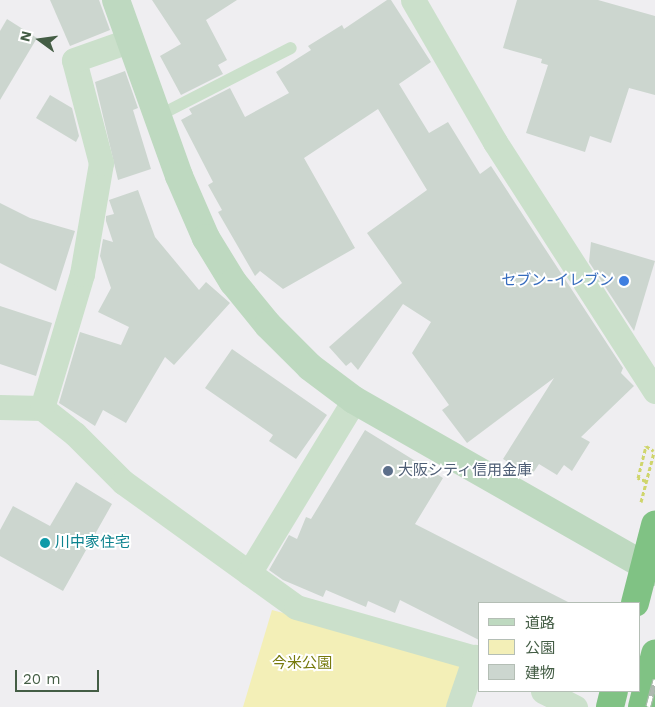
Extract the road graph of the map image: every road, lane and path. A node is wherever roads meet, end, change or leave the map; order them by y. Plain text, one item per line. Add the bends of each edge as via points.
1 (116, 0) edge
2 (413, 0) edge
3 (130, 40) junction
4 (291, 48) dead end
5 (158, 116) junction
6 (655, 391) edge
7 (354, 400) junction
8 (0, 407) edge
9 (42, 408) junction
10 (655, 452) edge
11 (646, 481) junction
12 (648, 515) edge
13 (650, 569) edge
14 (249, 573) junction
15 (635, 602) edge
16 (655, 654) edge
17 (477, 658) edge
18 (545, 692) edge
19 (614, 692) edge
20 (458, 707) edge
21 (575, 707) edge
22 (610, 707) edge
23 (642, 707) edge

1 - 3 street
2 - 6 street via 495,142
3 - 5 street
3 - 9 street via 74,60 101,163 82,274
4 - 5 lane
5 - 7 street via 206,238 233,282 268,325 310,367
7 - 13 street
7 - 14 street
8 - 9 street
9 - 14 street via 75,434 123,482
10 - 11 path
10 - 11 path via 646,446 638,478
11 - 12 path
12 - 13 highway
13 - 15 highway
14 - 17 street via 296,607
16 - 23 highway
17 - 20 street
18 - 21 street
19 - 22 highway

